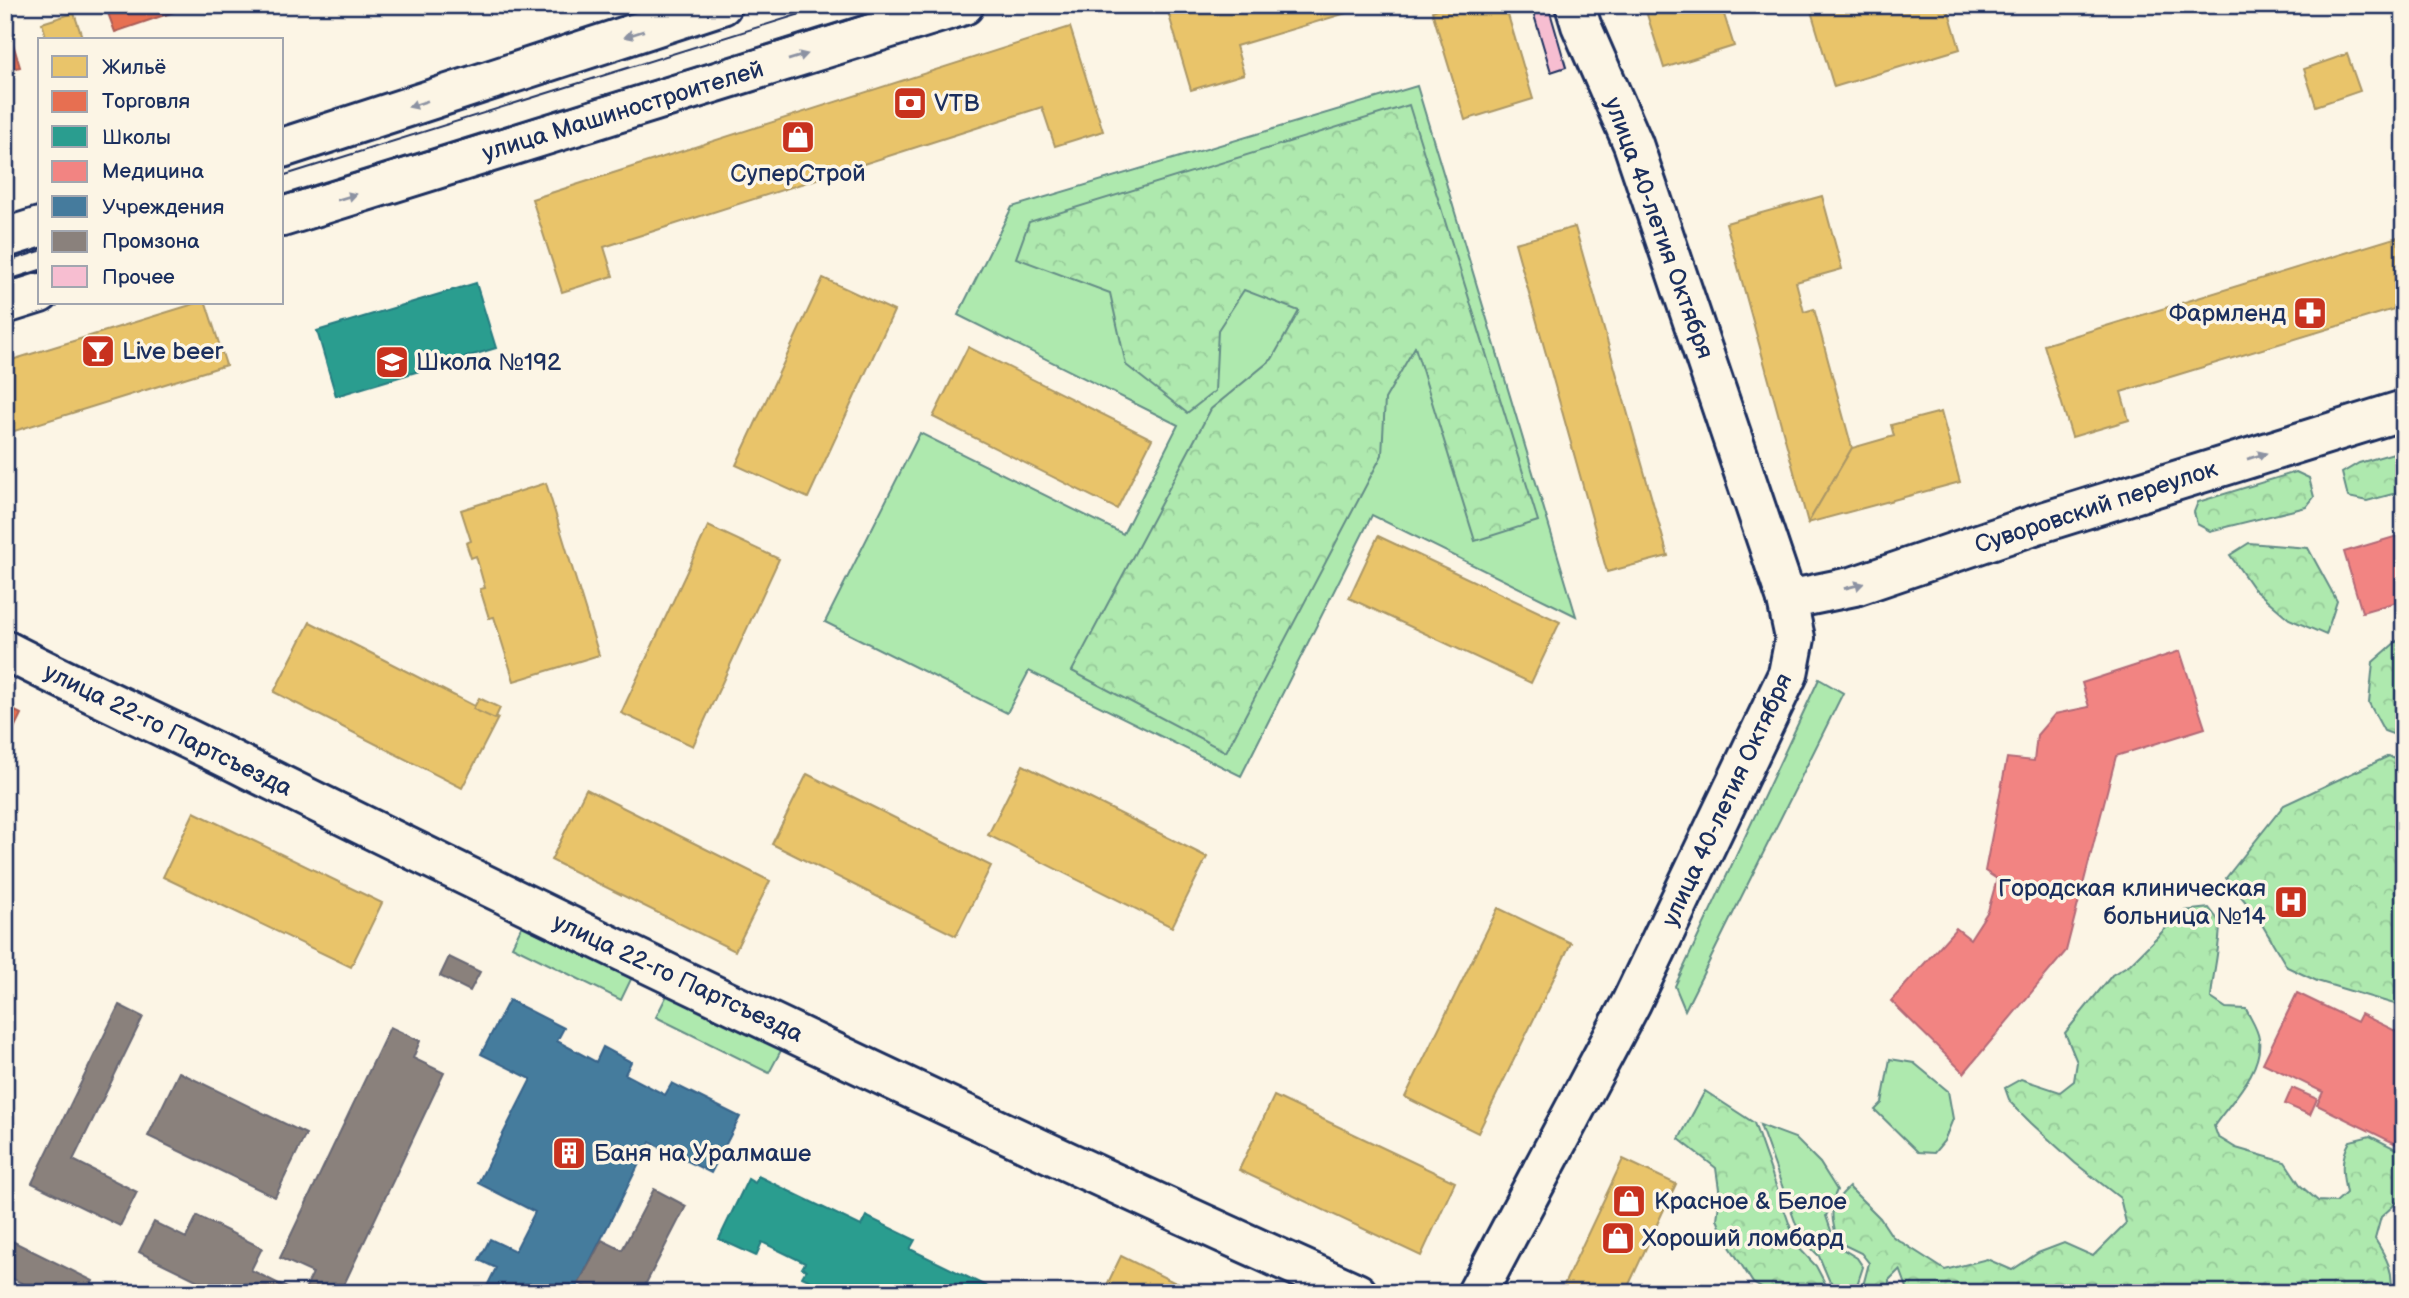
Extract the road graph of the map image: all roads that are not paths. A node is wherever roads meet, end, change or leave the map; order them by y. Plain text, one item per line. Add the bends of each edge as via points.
1 (722, 5) edge
2 (964, 5) edge
3 (1575, 5) edge
4 (284, 147) edge
5 (284, 217) edge
6 (38, 228) edge
7 (5, 238) edge
8 (38, 294) edge
9 (5, 303) edge
10 (2404, 410) edge
11 (1787, 600) junction
12 (5, 650) edge
13 (1357, 1293) edge
14 (1477, 1293) edge

1 -> 4 main road
5 -> 2 main road, улица Машиностроителей
3 - 11 main road, улица 40-летия Октября via 1633,144
6 - 7 main road
8 - 9 main road
11 -> 10 main road, Суворовский переулок via 1855,586 2040,523
11 - 14 main road, улица 40-летия Октября via 1795,638 1788,674 1631,1003
12 - 13 main road, улица 22-го Партсъезда via 505,896 1091,1174

